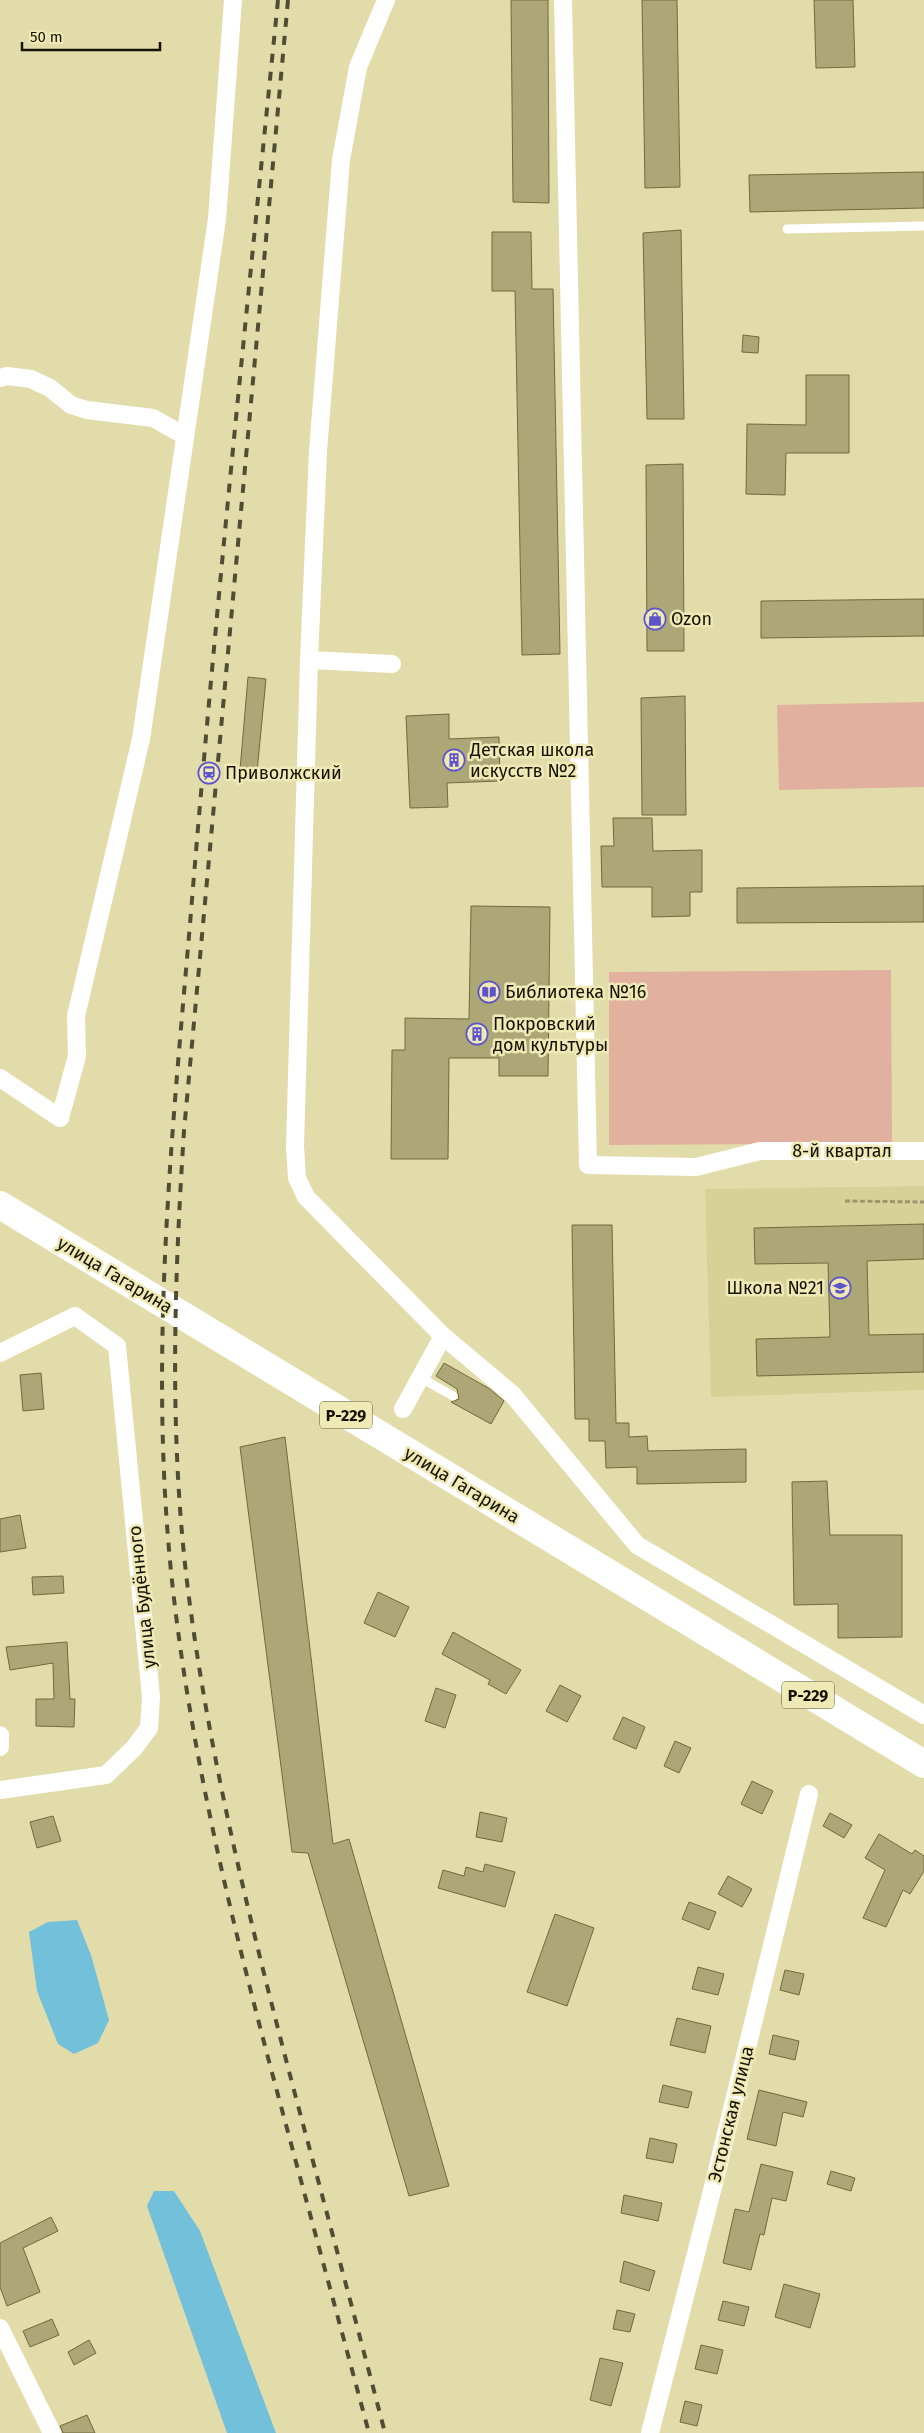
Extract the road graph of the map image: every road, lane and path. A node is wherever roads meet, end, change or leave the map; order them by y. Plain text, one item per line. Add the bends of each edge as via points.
1 (233, 0) edge
2 (386, 0) edge
3 (563, 0) edge
4 (924, 226) edge
5 (787, 229) dead end
6 (0, 378) edge
7 (185, 436) junction
8 (309, 660) junction
9 (392, 664) dead end
10 (0, 1078) edge
11 (924, 1151) edge
12 (845, 1201) dead end
13 (924, 1202) edge
14 (0, 1205) edge
15 (443, 1336) junction
16 (0, 1353) edge
17 (421, 1378) junction
18 (454, 1396) dead end
19 (403, 1409) dead end
20 (924, 1715) edge
21 (0, 1735) edge
22 (0, 1747) edge
23 (924, 1764) edge
24 (0, 1790) edge
25 (809, 1794) dead end
26 (0, 2328) edge
27 (52, 2433) edge
28 (650, 2433) edge

1 - 7 street via 217,219
2 - 8 street via 358,67 340,160 318,451
3 - 11 street, 8-й квартал via 588,1165 696,1167 760,1151
4 - 5 lane
6 - 7 street via 31,379 50,388 71,405 153,418
7 - 10 street via 141,740 76,1016 77,1056 60,1118
8 - 9 street
8 - 15 street via 295,1146 297,1178 306,1198
12 - 13 path
14 - 23 main road, улица Гагарина / Р-229
15 - 17 street
15 - 20 street via 512,1394 637,1544
16 - 24 street, улица Будённого via 75,1316 117,1346 151,1696 150,1728 106,1775
17 - 18 lane
17 - 19 street
21 - 22 street
25 - 28 street, Эстонская улица
26 - 27 street

